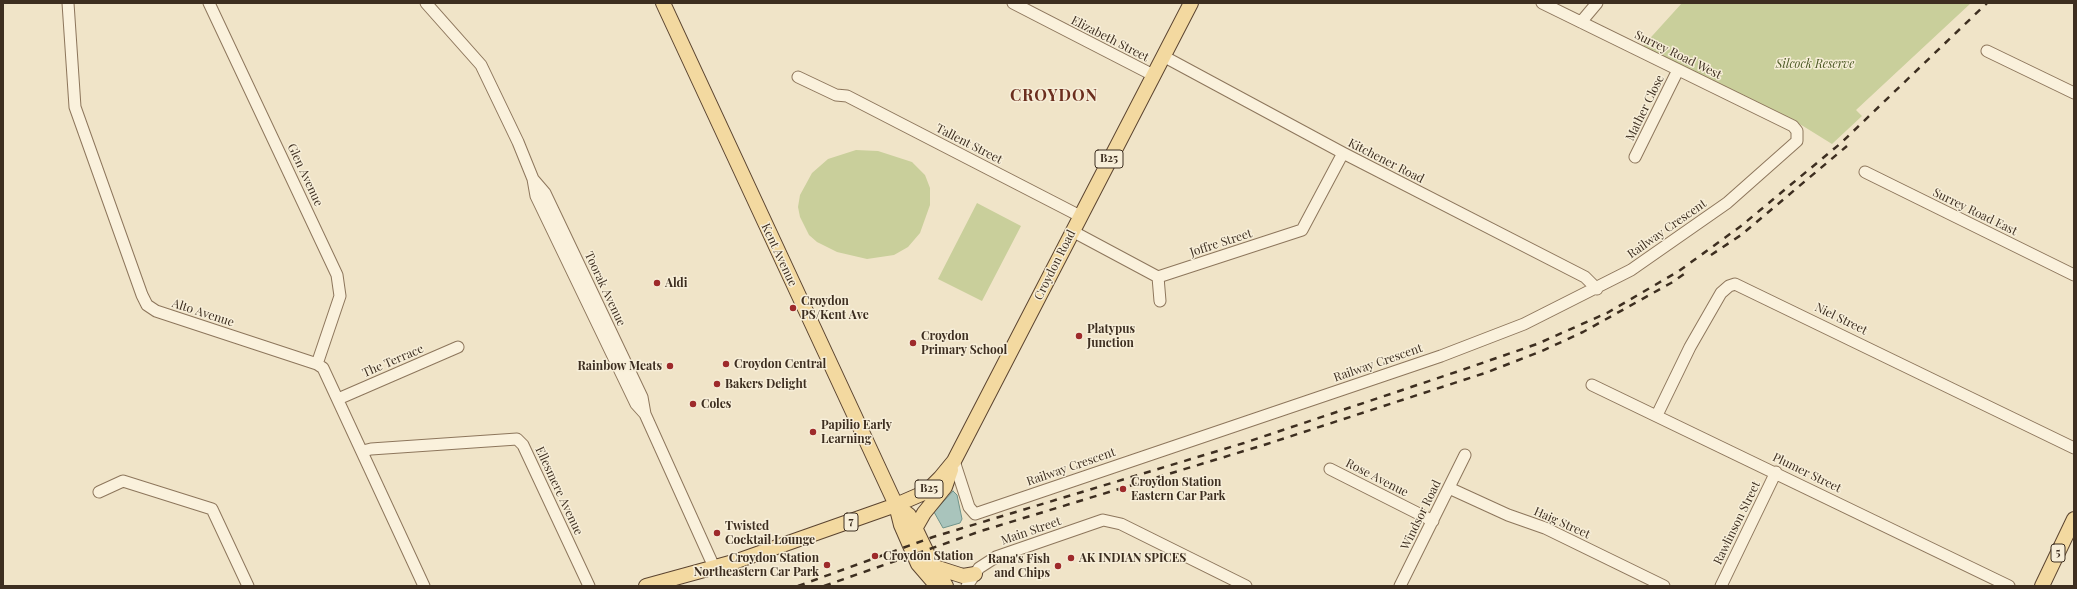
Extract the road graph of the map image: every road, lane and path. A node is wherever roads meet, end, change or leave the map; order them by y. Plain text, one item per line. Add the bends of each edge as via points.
1 (68, 3) edge
2 (209, 3) edge
3 (426, 3) edge
4 (663, 3) edge
5 (1013, 3) edge
6 (1191, 3) edge
7 (1542, 3) edge
8 (1597, 3) edge
9 (1581, 22) junction
10 (1987, 51) dead end
11 (1163, 56) junction
12 (1678, 70) junction
13 (1153, 75) junction
14 (798, 77) dead end
15 (2074, 93) edge
16 (1798, 136) joint
17 (1342, 153) junction
18 (1636, 158) dead end
19 (1865, 172) dead end
20 (1080, 216) junction
21 (1072, 231) junction
22 (2074, 275) edge
23 (1158, 277) junction
24 (1597, 289) junction
25 (1160, 301) dead end
26 (458, 347) dead end
27 (317, 364) junction
28 (1592, 384) dead end
29 (338, 399) junction
30 (1657, 416) junction
31 (2074, 448) edge
32 (363, 451) junction
33 (1465, 455) dead end
34 (954, 462) junction
35 (1330, 469) dead end
36 (1776, 472) junction
37 (1449, 488) junction
38 (99, 492) dead end
39 (896, 505) junction
40 (2074, 519) edge
41 (1433, 521) junction
42 (916, 527) junction
43 (714, 567) junction
44 (934, 567) junction
45 (975, 574) junction
46 (248, 586) edge
47 (424, 586) edge
48 (589, 586) edge
49 (646, 586) edge
50 (937, 586) edge
51 (946, 586) edge
52 (967, 586) edge
53 (1246, 586) edge
54 (1400, 586) edge
55 (1664, 586) edge
56 (1721, 586) edge
57 (2010, 586) edge
58 (2042, 586) edge

1 - 27 street, Alto Avenue via 75,107 147,304 156,311
2 - 27 street, Glen Avenue via 337,275 340,296
3 - 43 street, Toorak Avenue via 481,65 533,179 536,196 636,404 645,414
4 - 39 main road, Kent Avenue
5 - 13 street, Elizabeth Street
6 - 11 main road, Croydon Road / B25
7 - 9 street, Surrey Road West
8 - 9 street
9 - 12 street, Surrey Road West
10 - 15 street
11 - 13 main road, Croydon Road / B25
11 - 17 street, Kitchener Road
12 - 16 street, Surrey Road West via 1793,126
12 - 18 street, Mather Close
13 - 20 main road, Croydon Road / B25
14 - 20 street, Tallent Street via 836,95 847,96
16 - 24 street, Railway Crescent via 1794,145 1727,203 1631,270
17 - 23 street, Joffre Street via 1302,230
17 - 24 street, Kitchener Road via 1585,277
19 - 22 street, Surrey Road East
20 - 21 main road, Croydon Road / B25
21 - 23 street
21 - 34 main road, Croydon Road / B25
23 - 25 street
24 - 34 street, Railway Crescent via 1524,324 1440,356 974,514 969,507
26 - 29 street, The Terrace
27 - 29 street via 323,368
28 - 30 street, Plumer Street
29 - 32 street
30 - 31 street, Niel Street via 1690,347 1721,294 1735,284
30 - 36 street, Plumer Street
32 - 47 street
32 - 48 street, Ellesmere Avenue via 517,440 523,445
33 - 37 street, Windsor Road
34 - 39 main road, Croydon Road / B25 via 926,492
34 - 42 main road via 945,487 924,512
35 - 41 street, Rose Avenue
36 - 56 street, Rawlinson Street
36 - 57 street, Plumer Street
37 - 41 street, Windsor Road
37 - 55 street, Haig Street via 1508,515 1545,528
38 - 46 street via 123,481 212,509
39 - 42 main road, Kent Avenue via 909,515
39 - 43 main road, 7
39 - 50 main road, Kent Avenue via 901,525 918,564
40 - 58 main road, 5
41 - 54 street, Windsor Road
42 - 44 main road, Kent Avenue
43 - 49 main road, 7
44 - 45 main road via 963,576
44 - 51 main road, Kent Avenue
45 - 52 street, Main Street
45 - 53 street, Main Street via 984,564 996,557 1103,520 1116,522

